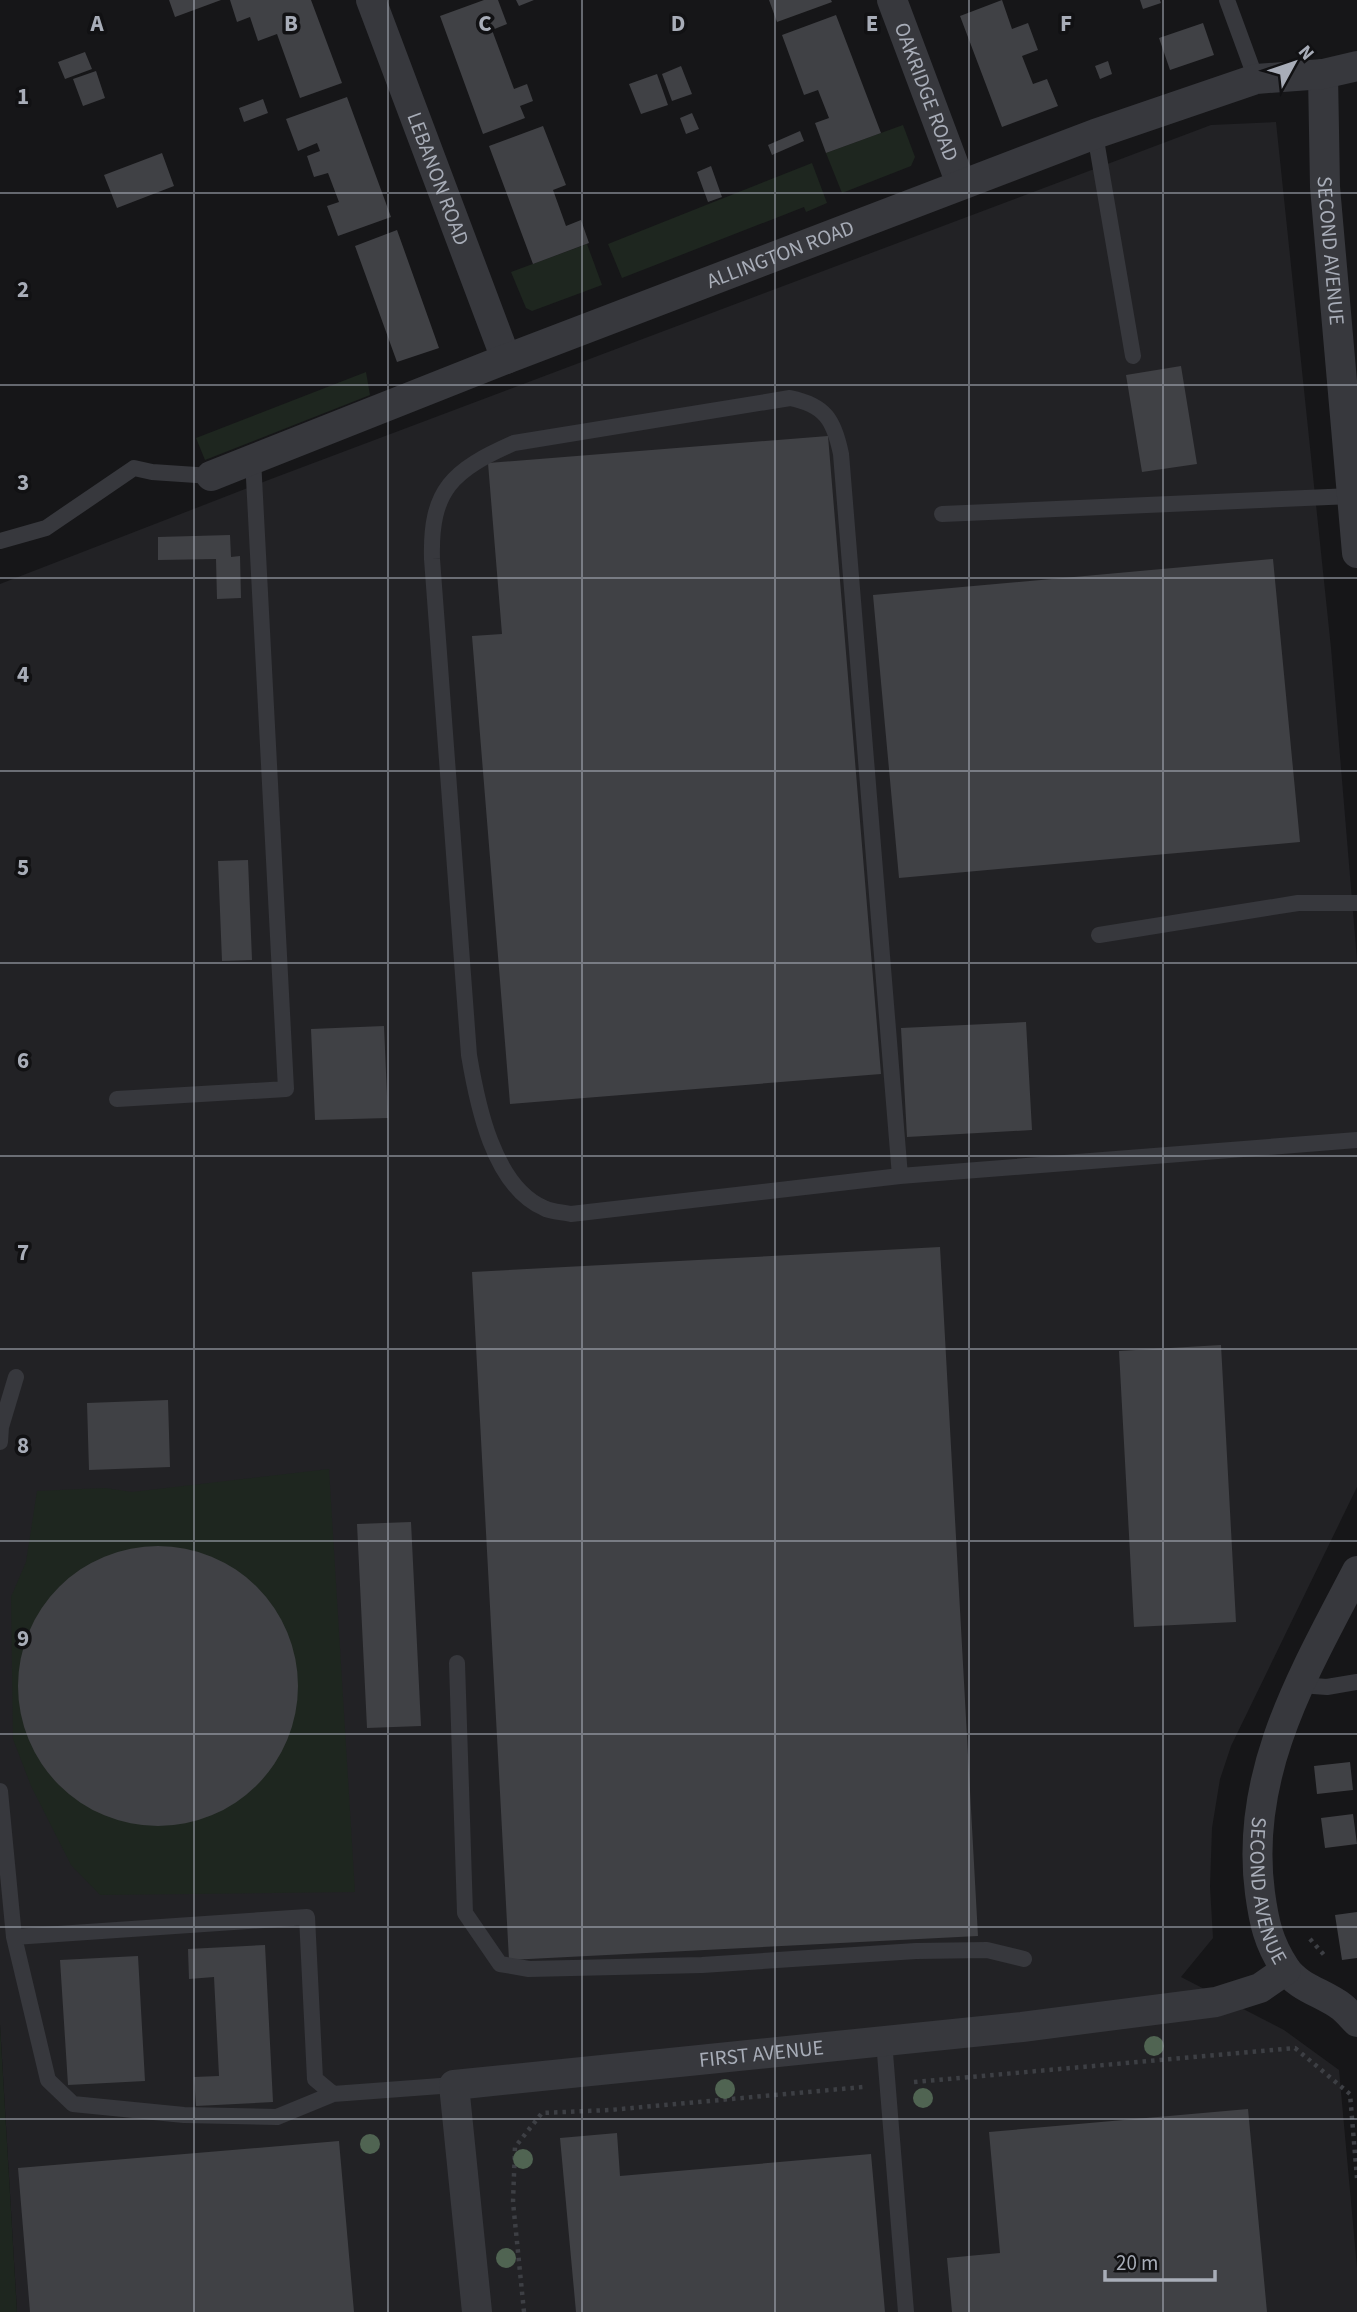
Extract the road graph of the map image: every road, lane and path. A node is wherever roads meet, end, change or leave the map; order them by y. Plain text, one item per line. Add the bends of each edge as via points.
1 (371, 0) edge
2 (892, 0) edge
3 (1227, 0) edge
4 (1357, 66) edge
5 (1323, 74) junction
6 (1256, 79) junction
7 (1095, 134) junction
8 (961, 184) junction
9 (1133, 356) dead end
10 (506, 359) junction
11 (253, 459) junction
12 (211, 476) joint
13 (1352, 496) junction
14 (942, 514) dead end
15 (0, 541) edge
16 (1357, 553) edge
17 (1357, 903) edge
18 (1099, 935) dead end
19 (117, 1099) dead end
20 (1357, 1139) edge
21 (900, 1176) junction
22 (16, 1377) dead end
23 (0, 1442) edge
24 (1357, 1571) edge
25 (457, 1663) dead end
26 (1357, 1682) edge
27 (1300, 1685) junction
28 (0, 1791) edge
29 (14, 1937) junction
30 (1309, 1937) dead end
31 (1326, 1957) dead end
32 (1024, 1959) dead end
33 (1286, 1970) junction
34 (1357, 2022) edge
35 (884, 2041) junction
36 (454, 2085) junction
37 (333, 2094) junction
38 (477, 2312) edge
39 (906, 2312) edge

1 - 10 street, LEBANON ROAD
2 - 8 street, OAKRIDGE ROAD
3 - 6 lane
4 - 5 street, ALLINGTON ROAD
5 - 6 street, ALLINGTON ROAD
5 - 13 street, SECOND AVENUE via 1325,187
6 - 7 street, ALLINGTON ROAD
7 - 8 street, ALLINGTON ROAD
7 - 9 lane
8 - 10 street, ALLINGTON ROAD
10 - 11 street, ALLINGTON ROAD
11 - 12 street, ALLINGTON ROAD
11 - 19 lane via 286,1089
12 - 15 lane via 134,468 46,528
13 - 14 lane
13 - 16 street, SECOND AVENUE
17 - 18 lane via 1298,904
20 - 21 lane
21 - 21 lane via 571,1214 544,1208 521,1192 503,1167 476,1100 469,1055 432,559 431,529 440,501 455,477 478,459 514,443 790,398 807,401 824,412 836,432
22 - 23 lane
24 - 27 street, SECOND AVENUE
25 - 32 lane via 465,1913 500,1964 529,1969 702,1965 987,1950
26 - 27 lane
27 - 33 street, SECOND AVENUE via 1277,1735 1262,1793 1255,1861 1264,1928
28 - 29 lane
29 - 37 lane via 48,2080 72,2104 184,2115 277,2117
29 - 37 lane via 307,1917 315,2079
30 - 31 path
33 - 34 street, SECOND AVENUE
33 - 35 street, FIRST AVENUE via 1260,1988 1216,2002
35 - 36 street, FIRST AVENUE
35 - 39 lane
36 - 37 lane
36 - 38 street

